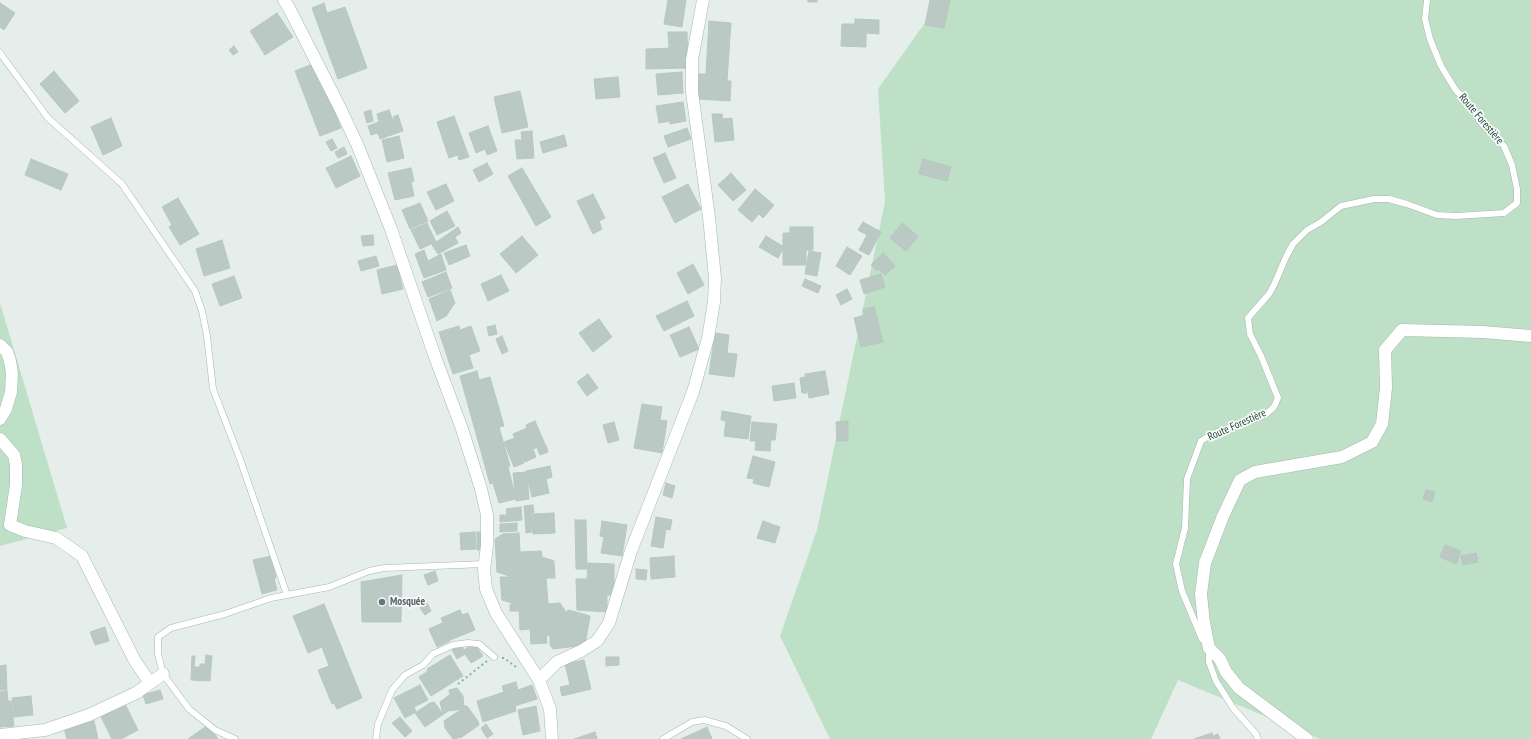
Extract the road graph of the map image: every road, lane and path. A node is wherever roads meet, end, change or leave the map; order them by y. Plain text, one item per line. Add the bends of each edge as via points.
1 (284, 0) edge
2 (702, 0) edge
3 (1427, 0) edge
4 (0, 53) edge
5 (1531, 336) edge
6 (0, 345) edge
7 (0, 419) edge
8 (0, 439) edge
9 (485, 564) junction
10 (287, 596) junction
11 (1209, 648) junction
12 (494, 657) junction
13 (520, 671) dead end
14 (163, 674) junction
15 (539, 680) junction
16 (150, 683) junction
17 (458, 684) dead end
18 (0, 735) edge
19 (235, 739) edge
20 (376, 739) edge
21 (552, 739) edge
22 (663, 739) edge
23 (747, 739) edge
24 (1258, 739) edge
25 (1307, 739) edge

1 - 9 street via 345,119 391,229 481,489 487,515
2 - 15 street via 692,60 692,92 715,278 708,338 693,392 631,551 609,623 597,641 557,662
3 - 11 lane, Route Forestière via 1425,19 1441,66 1455,89 1484,126 1504,146 1512,166 1517,203 1504,213 1456,216 1437,215 1407,204 1374,199 1341,206 1307,230 1293,244 1269,294 1248,318 1250,334 1278,398 1274,407 1265,415 1212,434 1201,441 1187,479 1185,528 1176,564 1182,591 1202,639
4 - 10 lane via 48,118 122,184 195,291 207,336 213,389
5 - 11 street via 1402,330 1385,350 1386,388 1382,424 1372,442 1342,457 1255,472 1240,480 1205,563 1201,594
6 - 7 street via 7,352 12,373 9,398
8 - 16 street via 14,455 16,465 10,525 56,538 82,556
9 - 10 lane via 384,568 369,571 329,587
9 - 15 street via 486,589 496,614
10 - 14 lane via 272,598 225,614 170,628 158,637 158,654
11 - 24 lane, Route Forestière via 1209,662 1216,681 1233,708
11 - 25 street via 1220,659 1226,672 1239,688
12 - 13 path via 504,658
12 - 17 path via 482,663
12 - 20 lane via 479,644 468,643 453,645 433,654 423,665 405,675 392,690 378,724
14 - 16 street
14 - 19 lane via 189,709 215,730
15 - 21 street via 550,709
16 - 18 street via 136,693 96,712 45,730
22 - 23 lane via 692,722 704,720 726,726

